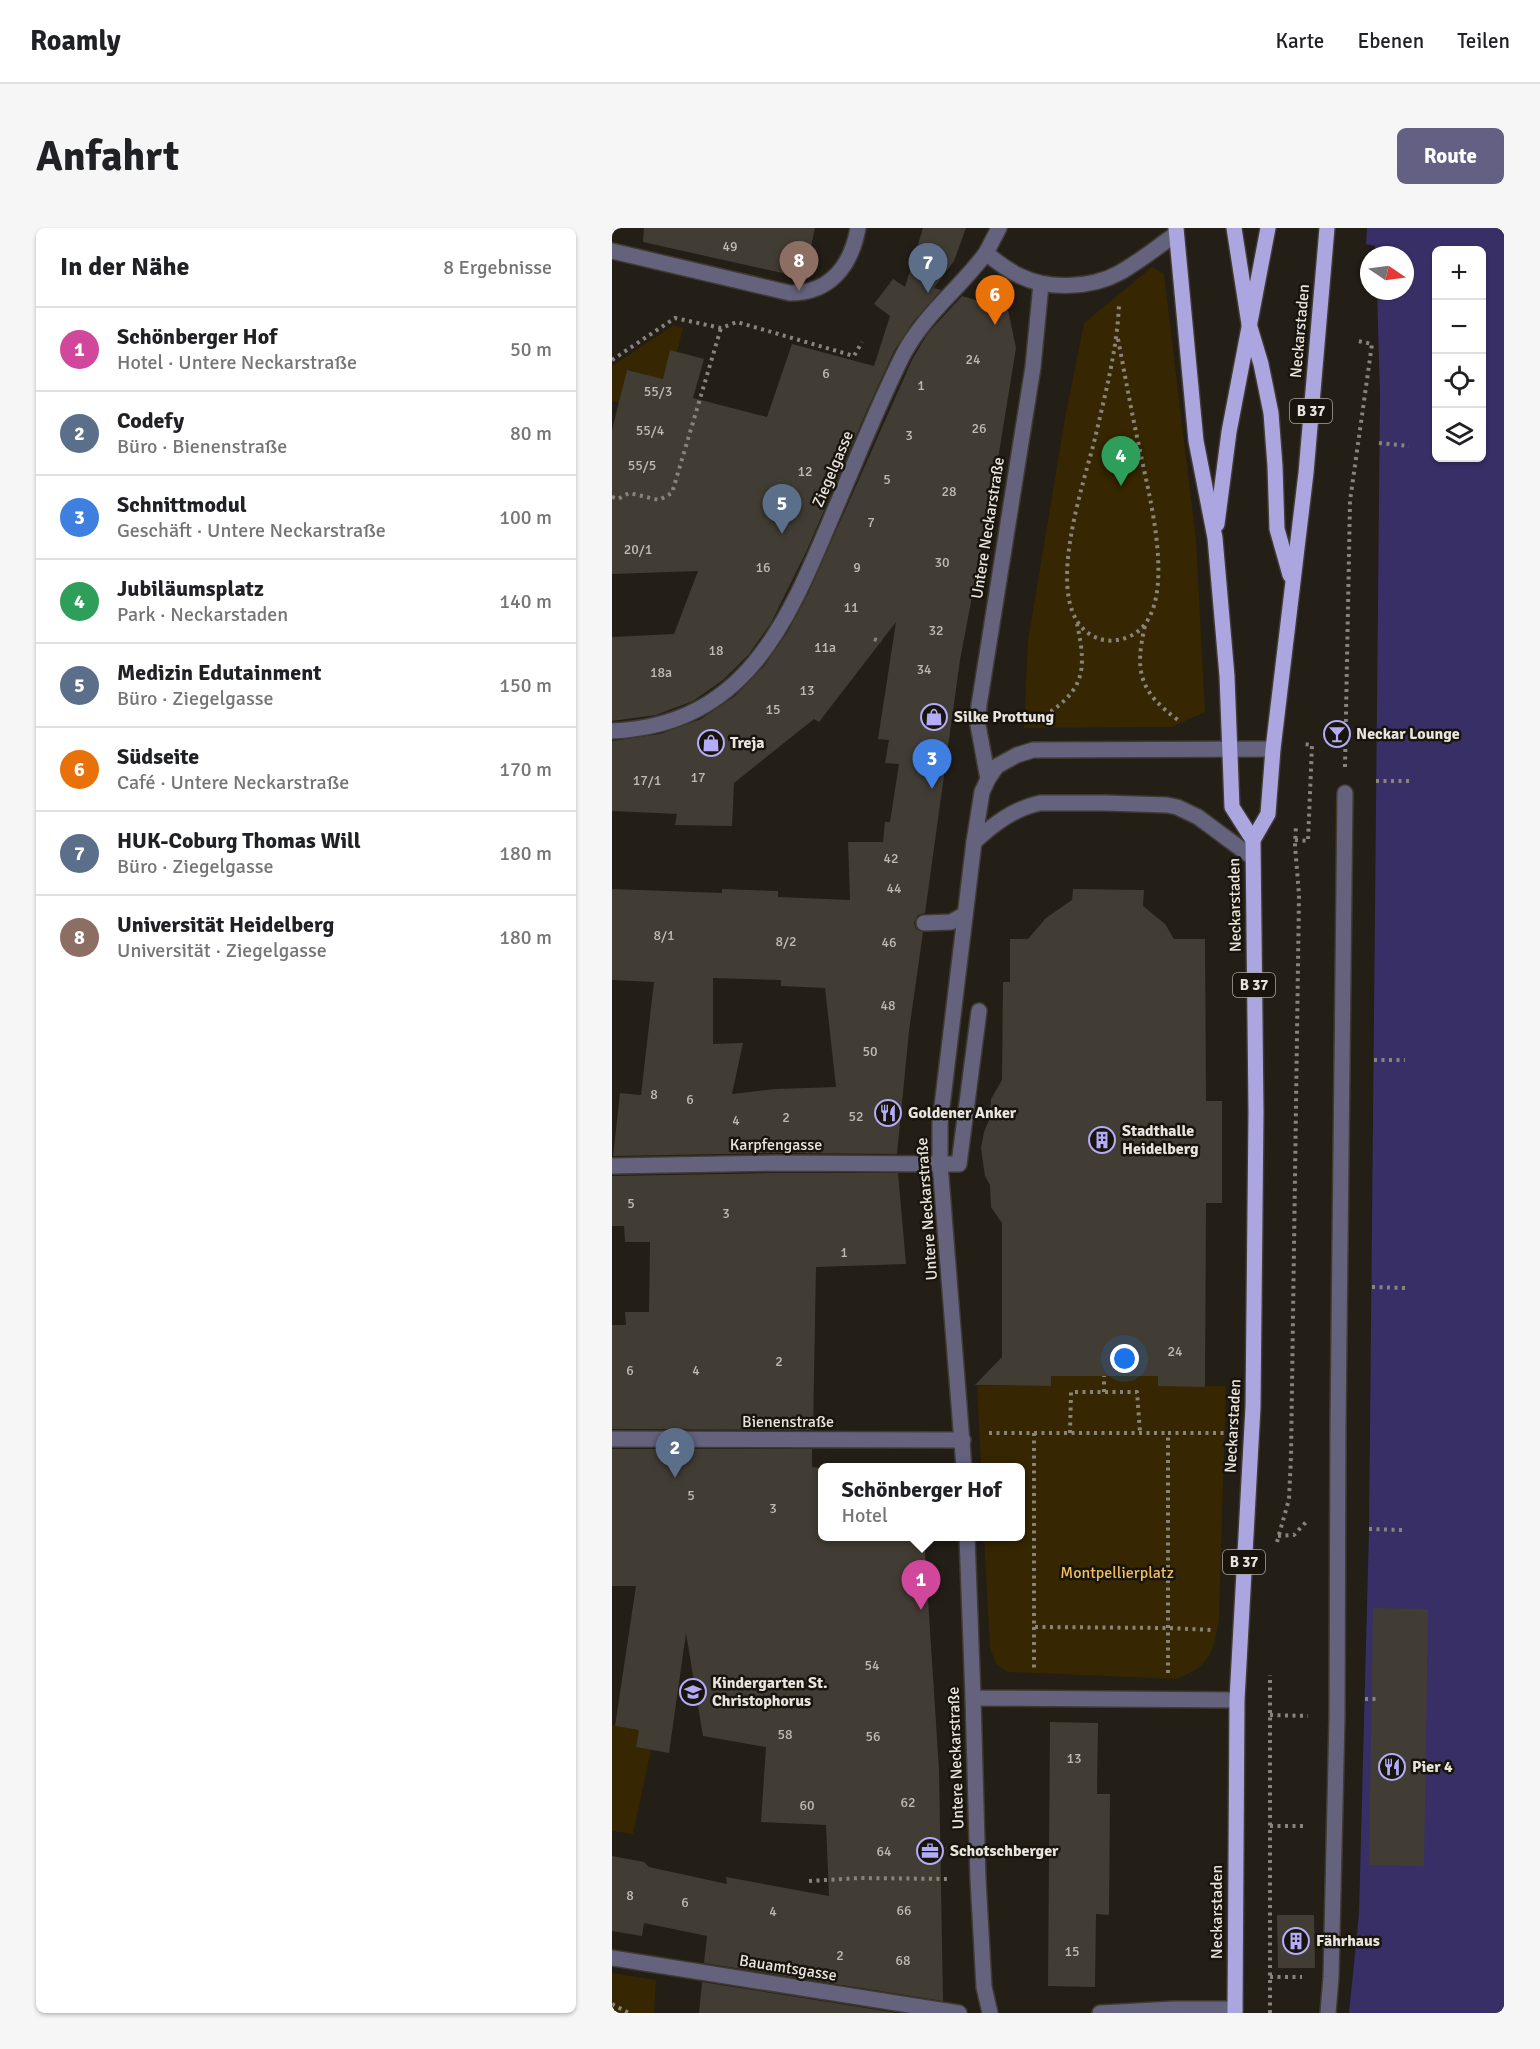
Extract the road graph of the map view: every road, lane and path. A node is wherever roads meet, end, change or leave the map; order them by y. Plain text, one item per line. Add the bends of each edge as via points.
1 (858, 228) edge
2 (999, 228) edge
3 (1234, 228) edge
4 (1268, 228) edge
5 (1327, 228) edge
6 (1176, 231) edge
7 (612, 251) edge
8 (986, 253) junction
9 (1041, 284) junction
10 (1249, 324) junction
11 (721, 328) junction
12 (1358, 341) dead end
13 (862, 342) dead end
14 (612, 360) edge
15 (1379, 443) dead end
16 (1409, 446) dead end
17 (612, 498) edge
18 (1215, 538) junction
19 (1292, 581) junction
20 (1076, 621) junction
21 (1145, 625) junction
22 (874, 639) dead end
23 (881, 642) dead end
24 (1030, 722) dead end
25 (1184, 724) dead end
26 (612, 730) edge
27 (1304, 734) dead end
28 (1303, 744) junction
29 (1273, 749) junction
30 (1228, 750) junction
31 (1302, 754) dead end
32 (988, 778) junction
33 (1376, 781) dead end
34 (1410, 781) dead end
35 (1345, 793) joint
36 (1297, 816) dead end
37 (1252, 840) junction
38 (1295, 840) junction
39 (974, 842) junction
40 (1252, 857) junction
41 (965, 915) junction
42 (924, 923) dead end
43 (979, 1011) dead end
44 (1374, 1060) dead end
45 (1405, 1060) dead end
46 (940, 1164) junction
47 (612, 1166) edge
48 (1372, 1287) dead end
49 (1406, 1288) dead end
50 (1104, 1376) dead end
51 (1104, 1392) junction
52 (1034, 1432) junction
53 (1140, 1432) junction
54 (1168, 1432) junction
55 (1070, 1433) junction
56 (1251, 1433) junction
57 (963, 1436) junction
58 (612, 1438) edge
59 (964, 1463) edge
60 (1312, 1516) dead end
61 (1369, 1528) dead end
62 (1403, 1530) dead end
63 (1278, 1536) junction
64 (967, 1541) edge
65 (1277, 1548) dead end
66 (1034, 1628) junction
67 (1169, 1628) junction
68 (1240, 1632) junction
69 (1270, 1673) dead end
70 (973, 1698) junction
71 (1034, 1698) junction
72 (1168, 1699) junction
73 (1237, 1700) junction
74 (1270, 1715) junction
75 (1311, 1716) dead end
76 (1270, 1826) junction
77 (1309, 1826) dead end
78 (978, 1879) junction
79 (809, 1881) dead end
80 (612, 1958) edge
81 (1270, 1977) junction
82 (1307, 1977) dead end
83 (612, 2004) edge
84 (1234, 2011) edge
85 (629, 2013) edge
86 (959, 2013) edge
87 (990, 2013) edge
88 (1100, 2013) edge
89 (1270, 2013) edge
90 (1328, 2013) edge

1 - 7 street via 855,243 837,274 828,284 806,293 790,293
2 - 8 street
3 - 10 main road, Neckarstaden
4 - 10 main road, Neckarstaden
5 - 19 main road, Neckarstaden / B 37 via 1306,473
6 - 9 street via 1119,273 1094,283
6 - 18 main road, Neckarstaden via 1196,441
8 - 9 street via 1022,278
8 - 26 street, Ziegelgasse via 905,352 790,611 758,657 727,690 696,710 657,725
9 - 32 street, Untere Neckarstraße via 1033,367 979,705 978,725
10 - 18 main road, Neckarstaden
10 - 19 main road, Neckarstaden via 1271,412 1277,529
11 - 13 path via 737,322 854,356
11 - 14 path via 675,318
11 - 17 path via 672,493 659,500 629,493
12 - 35 path via 1372,344 1350,501
15 - 16 path
18 - 30 main road, Neckarstaden via 1227,676
19 - 29 main road, Neckarstaden / B 37
20 - 21 path via 1088,633 1108,640 1126,638
20 - 21 path via 1068,576 1069,544 1118,339 1157,536 1156,594
20 - 24 path via 1083,657 1077,686 1055,708
21 - 25 path via 1139,659 1143,682 1157,704
22 - 23 path
27 - 28 path
28 - 31 path
28 - 38 path via 1312,745 1308,841
29 - 30 street
29 - 37 main road, Neckarstaden / B 37 via 1268,814
30 - 32 street via 1033,750 1004,761
30 - 37 main road, Neckarstaden via 1232,807
32 - 39 street, Untere Neckarstraße
33 - 34 path
35 - 90 street via 1336,1783
36 - 38 path
37 - 40 main road, Neckarstaden / B 37
38 - 63 path via 1299,895 1292,1457 1289,1499
39 - 40 street via 1009,814 1040,803 1167,805 1198,817
39 - 41 street, Untere Neckarstraße
40 - 56 main road, Neckarstaden / B 37 via 1256,1112
41 - 42 street via 951,922
41 - 46 street, Untere Neckarstraße via 940,1123
43 - 46 street via 959,1164
44 - 45 path
46 - 47 street, Karpfengasse
46 - 57 street, Untere Neckarstraße
48 - 49 path
50 - 51 path
51 - 53 path via 1137,1392
51 - 55 path via 1071,1392
52 - 55 path
52 - 57 path
52 - 66 path
53 - 54 path
53 - 55 path
54 - 56 path
54 - 67 path
56 - 68 main road, Neckarstaden / B 37
57 - 58 street, Bienenstraße
57 - 59 street, Untere Neckarstraße
60 - 63 path via 1294,1535
61 - 62 path
63 - 65 path
64 - 70 street, Untere Neckarstraße
66 - 67 path
66 - 71 path
67 - 68 path
67 - 72 path
68 - 73 main road, Neckarstaden / B 37
69 - 74 path
70 - 71 street
70 - 78 street, Untere Neckarstraße
71 - 72 street
72 - 73 street
73 - 84 main road, Neckarstaden / B 37
74 - 75 path
74 - 76 path
76 - 77 path
76 - 81 path
78 - 79 path
78 - 87 street, Untere Neckarstraße via 984,1987
80 - 86 street, Bauamtsgasse
81 - 82 path
81 - 89 path
83 - 85 path
84 - 88 street

